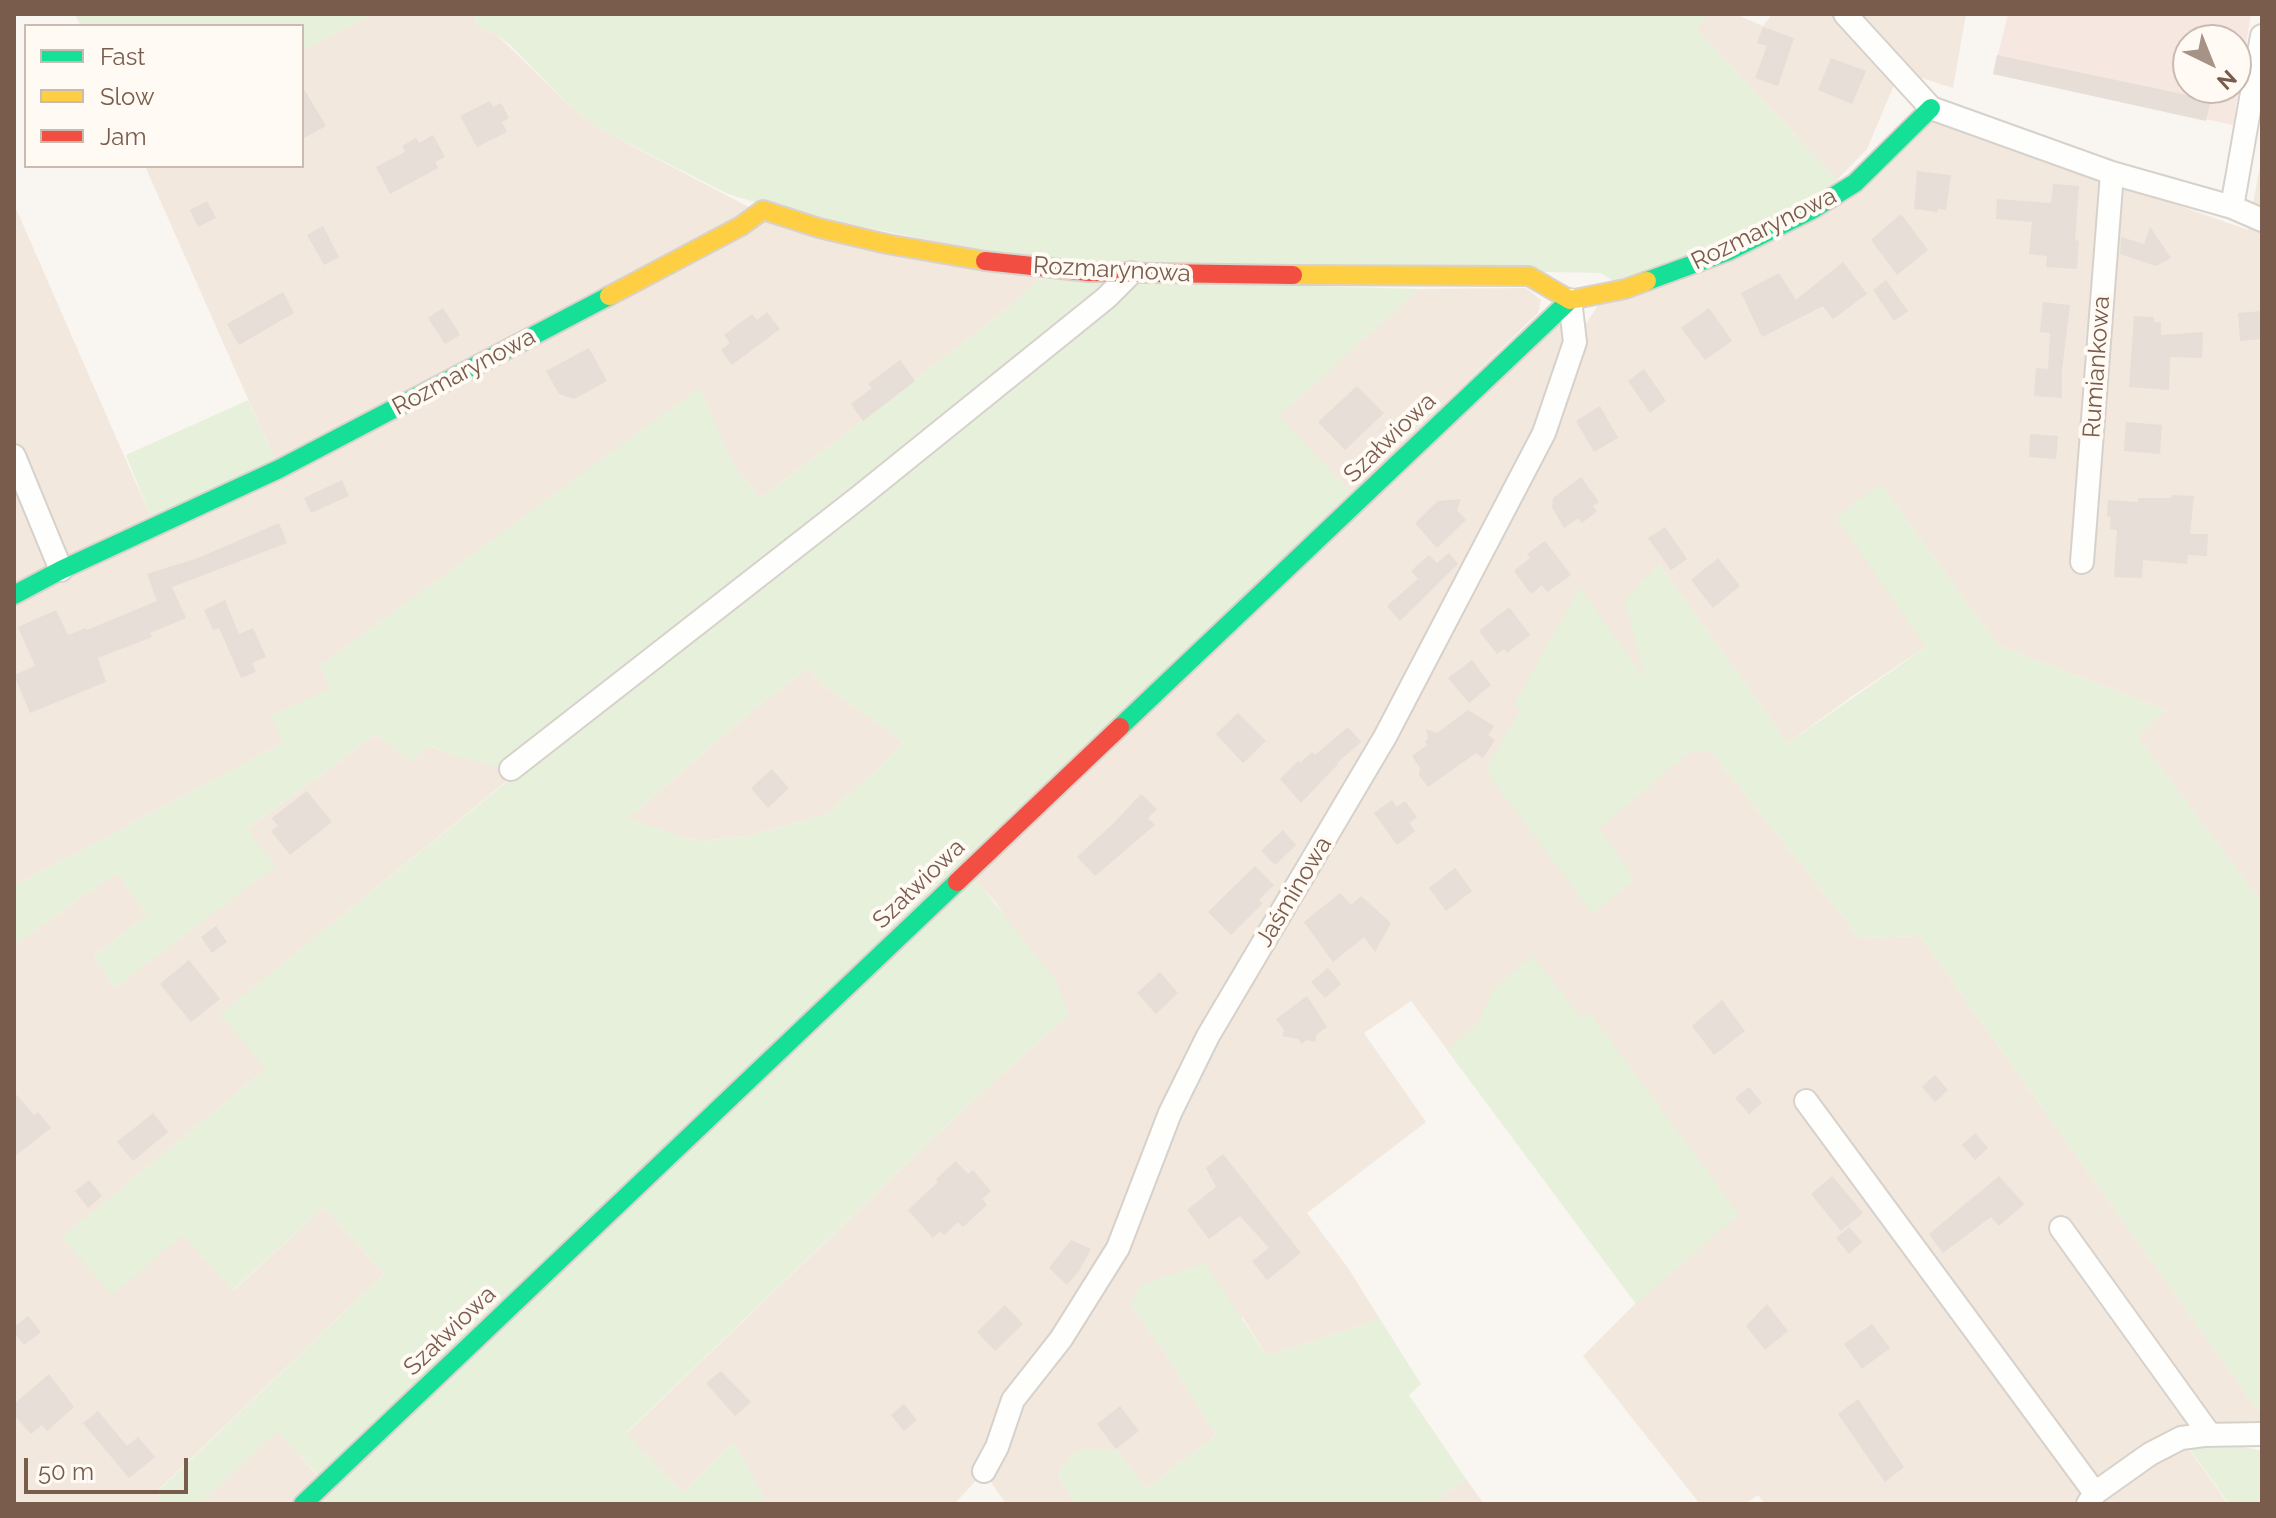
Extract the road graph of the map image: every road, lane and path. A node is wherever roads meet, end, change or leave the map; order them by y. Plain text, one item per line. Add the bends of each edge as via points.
1 (1845, 14) edge
2 (2262, 36) edge
3 (1931, 108) junction
4 (2112, 173) junction
5 (2232, 207) junction
6 (2262, 220) edge
7 (1131, 273) junction
8 (1570, 300) junction
9 (14, 456) edge
10 (2082, 562) dead end
11 (61, 570) junction
12 (14, 595) edge
13 (511, 769) dead end
14 (1806, 1101) dead end
15 (2061, 1228) dead end
16 (2262, 1434) edge
17 (2210, 1435) junction
18 (984, 1471) dead end
19 (2091, 1499) edge
20 (303, 1504) edge

1 - 3 street
2 - 5 street
3 - 4 street
3 - 8 street, Rozmarynowa via 1855,183 1810,211 1714,257 1625,289
4 - 5 street
4 - 10 street, Rumiankowa
5 - 6 street
7 - 8 street, Rozmarynowa via 1529,276
7 - 11 street, Rozmarynowa via 989,262 887,244 763,210 344,436
7 - 13 street via 858,498
8 - 18 street, Jaśminowa via 1575,342 1544,433 1385,737 1208,1036 1170,1113 1118,1248 1061,1339 1013,1400
8 - 20 street, Szałwiowa
9 - 11 street
11 - 12 street, Rozmarynowa
14 - 19 street
15 - 17 street
16 - 17 street
17 - 19 street via 2181,1438 2150,1454

